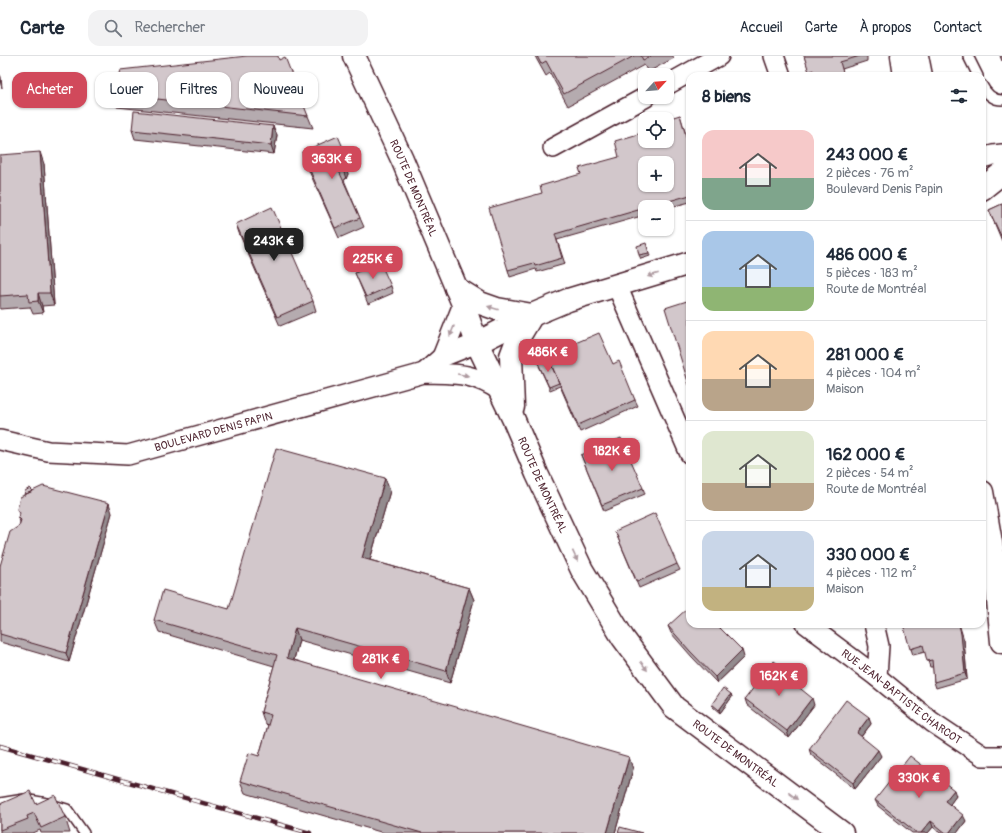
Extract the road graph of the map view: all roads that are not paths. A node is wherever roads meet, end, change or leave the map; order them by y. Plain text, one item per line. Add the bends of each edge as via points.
1 (354, 56) edge
2 (720, 56) edge
3 (774, 56) edge
4 (902, 56) edge
5 (917, 56) edge
6 (968, 56) edge
7 (691, 72) edge
8 (779, 72) edge
9 (904, 72) edge
10 (920, 72) edge
11 (976, 72) edge
12 (686, 75) edge
13 (674, 81) edge
14 (986, 92) edge
15 (1002, 100) edge
16 (638, 101) edge
17 (554, 148) dead end
18 (992, 158) edge
19 (986, 176) edge
20 (686, 264) edge
21 (617, 286) junction
22 (459, 296) junction
23 (532, 316) junction
24 (477, 343) junction
25 (442, 357) junction
26 (424, 373) junction
27 (501, 391) junction
28 (513, 418) junction
29 (0, 440) edge
30 (686, 445) edge
31 (986, 514) edge
32 (811, 628) edge
33 (875, 628) edge
34 (1002, 642) edge
35 (877, 677) junction
36 (1002, 756) edge
37 (0, 803) edge
38 (84, 833) edge
39 (842, 833) edge

1 - 22 main road, ROUTE DE MONTRÉAL via 402,160
2 - 7 street
3 - 8 street
4 - 9 main road
5 - 10 main road
6 - 11 lane
12 - 13 street
14 - 15 lane via 997,100
16 - 17 street
18 - 19 main road
20 -> 21 main road
21 - 23 main road via 568,300
21 - 30 street
23 -> 22 main road via 491,307
22 - 24 main road, ROUTE DE MONTRÉAL
22 -> 25 street, BOULEVARD DENIS PAPIN
23 - 24 main road
23 - 28 main road via 517,340 511,356
24 - 25 street, BOULEVARD DENIS PAPIN
24 - 27 main road, ROUTE DE MONTRÉAL
25 - 26 street, BOULEVARD DENIS PAPIN
26 -> 27 street, BOULEVARD DENIS PAPIN via 475,377
26 - 29 street, BOULEVARD DENIS PAPIN via 128,455 48,451
27 - 28 main road, ROUTE DE MONTRÉAL
28 -> 39 main road, ROUTE DE MONTRÉAL via 582,570 623,638 674,707
31 - 34 main road via 994,559
32 - 35 street, RUE JEAN-BAPTISTE CHARCOT
33 - 35 street via 879,646
35 - 36 street, RUE JEAN-BAPTISTE CHARCOT via 932,722 983,756
37 - 38 lane via 24,799 67,809

